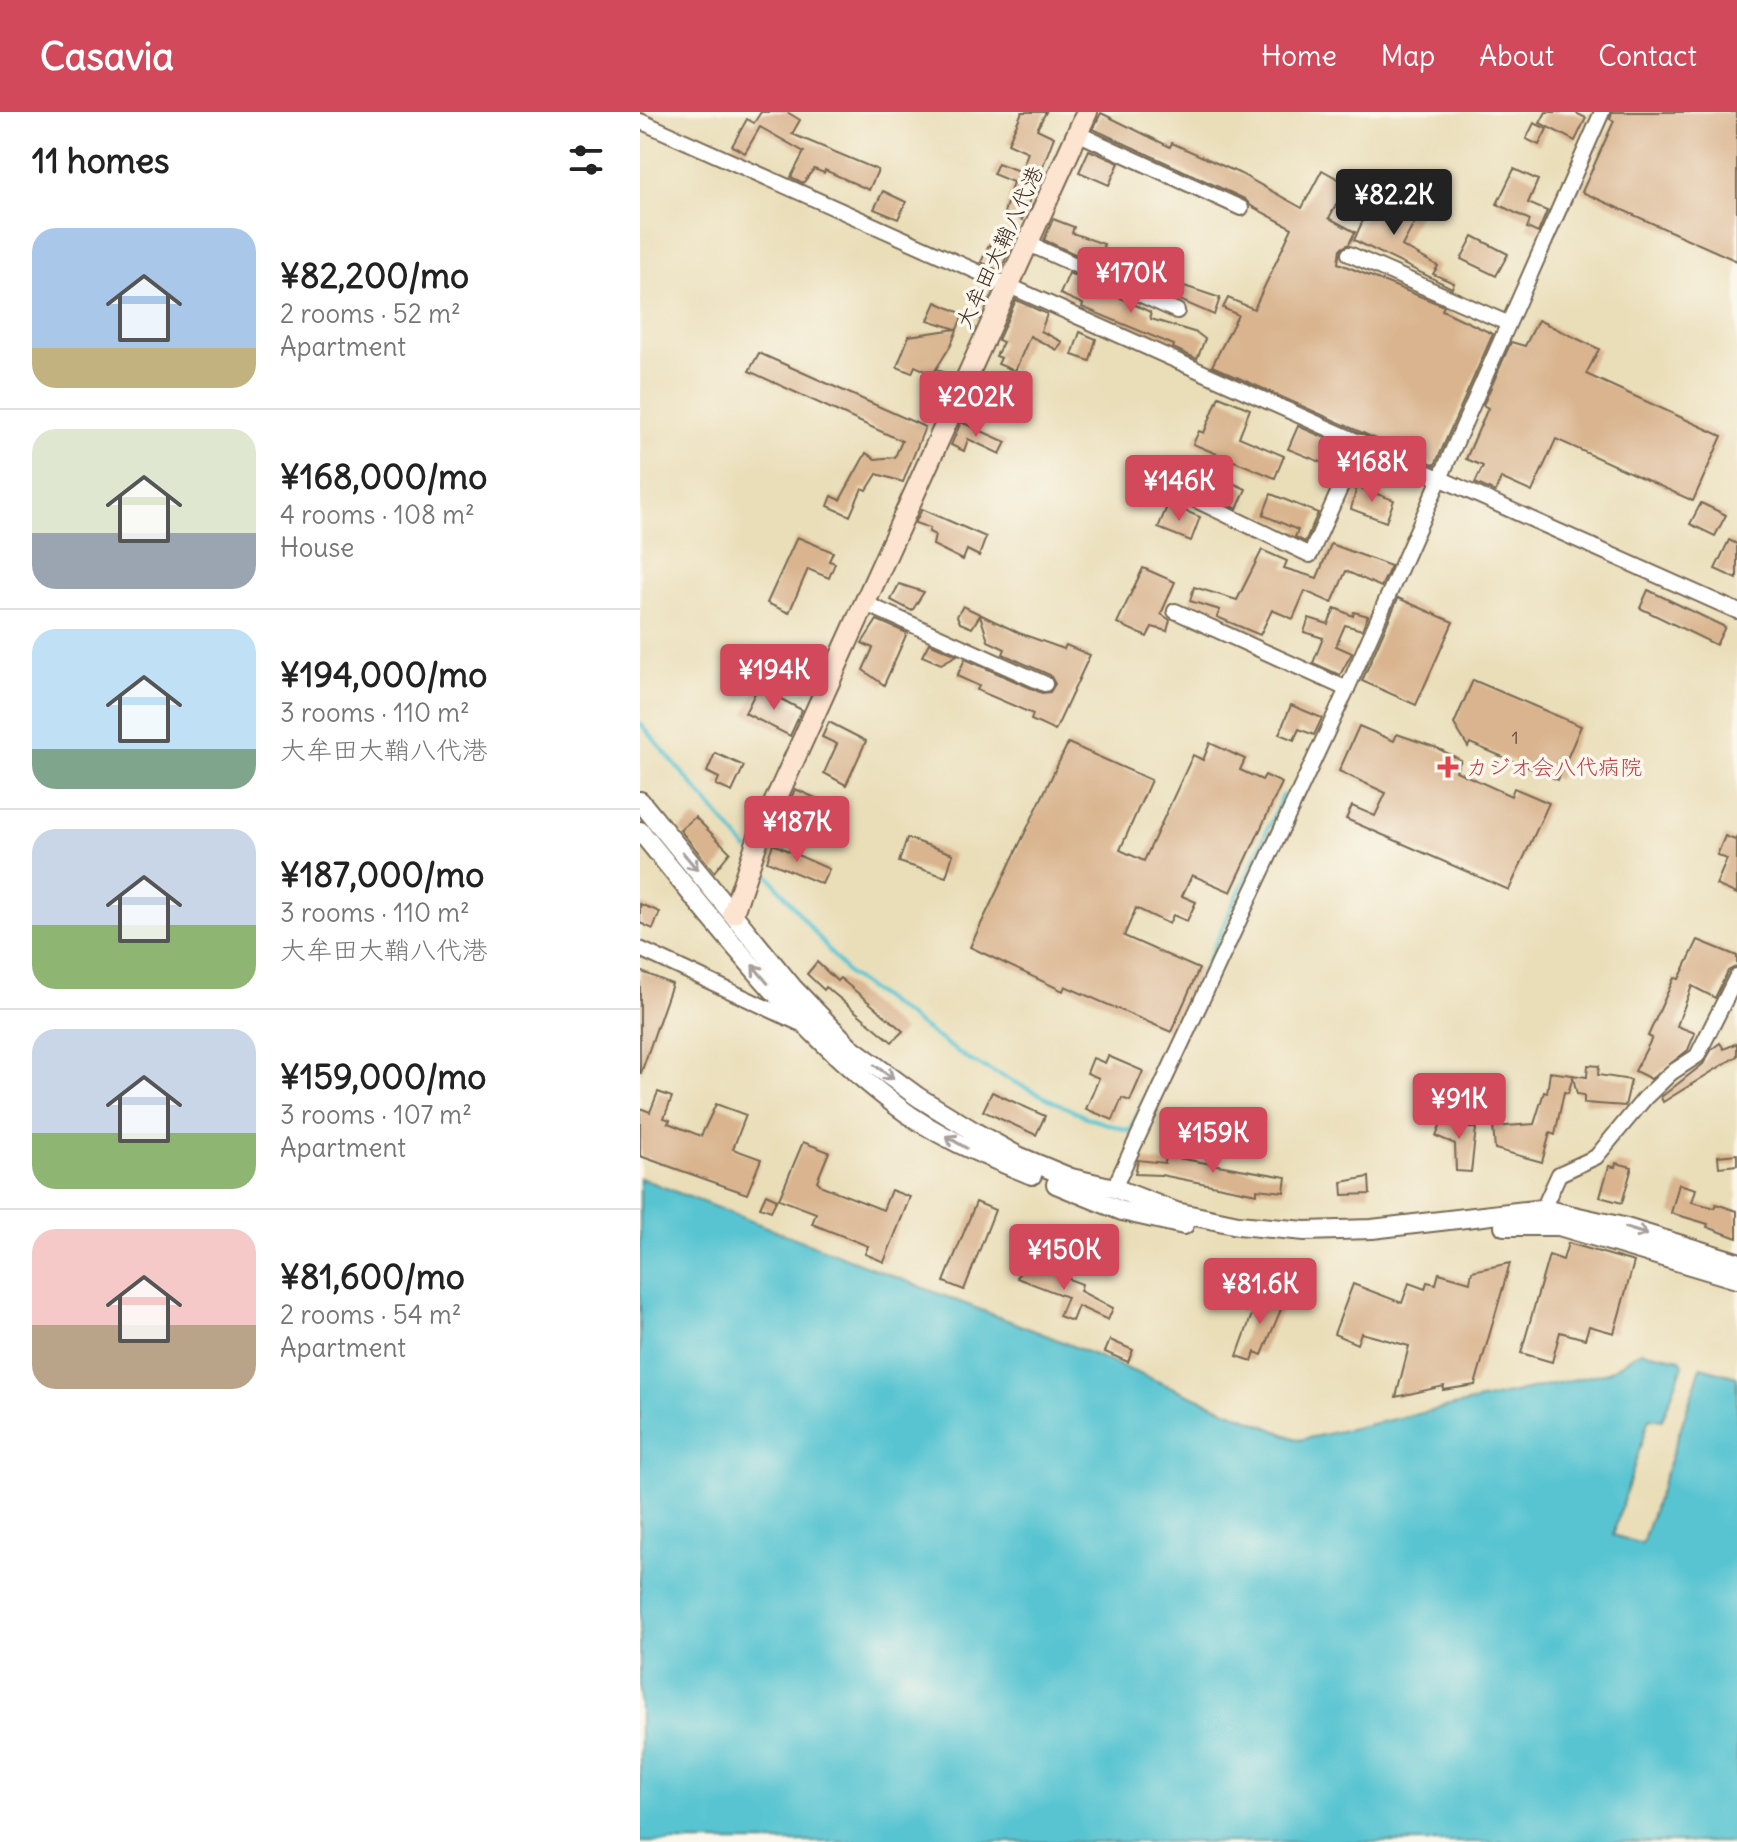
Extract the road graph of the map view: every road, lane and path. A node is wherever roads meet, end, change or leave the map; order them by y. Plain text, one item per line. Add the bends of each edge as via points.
1 (1087, 112) edge
2 (1602, 112) edge
3 (640, 121) edge
4 (1077, 133) junction
5 (1241, 208) dead end
6 (1027, 243) junction
7 (1349, 254) dead end
8 (1008, 284) junction
9 (1177, 311) dead end
10 (1507, 323) junction
11 (1361, 442) junction
12 (1439, 477) junction
13 (1181, 493) dead end
14 (864, 603) junction
15 (1175, 611) dead end
16 (1737, 611) edge
17 (1045, 684) dead end
18 (1347, 689) junction
19 (640, 801) edge
20 (640, 831) edge
21 (733, 913) junction
22 (640, 949) edge
23 (1737, 976) edge
24 (802, 1024) junction
25 (850, 1047) junction
26 (1114, 1188) junction
27 (1543, 1209) junction
28 (1737, 1262) edge
29 (1737, 1279) edge

1 - 4 main road, 大牟田大鞘八代港
2 - 10 street
3 - 8 street
4 - 5 street
4 - 6 main road, 大牟田大鞘八代港
6 - 8 main road, 大牟田大鞘八代港
6 - 9 street
7 - 10 street
8 - 11 street
8 - 14 main road, 大牟田大鞘八代港
10 - 12 street
11 - 12 street
11 - 13 street via 1310,555
12 - 16 street
12 - 18 street
14 - 17 street
14 - 21 main road, 大牟田大鞘八代港 via 758,839
15 - 18 street
18 - 26 street
19 -> 21 street
24 -> 20 street
21 - 25 street via 793,988
22 - 24 street
23 - 27 street via 1697,1056 1645,1098 1596,1157 1559,1174
24 - 25 street
29 -> 24 street via 1559,1226 1285,1239 1208,1231 1122,1211 969,1149 898,1107
25 -> 26 street via 918,1097 1018,1156 1071,1178
26 - 27 street via 1176,1212 1305,1231 1372,1229
27 -> 28 street

